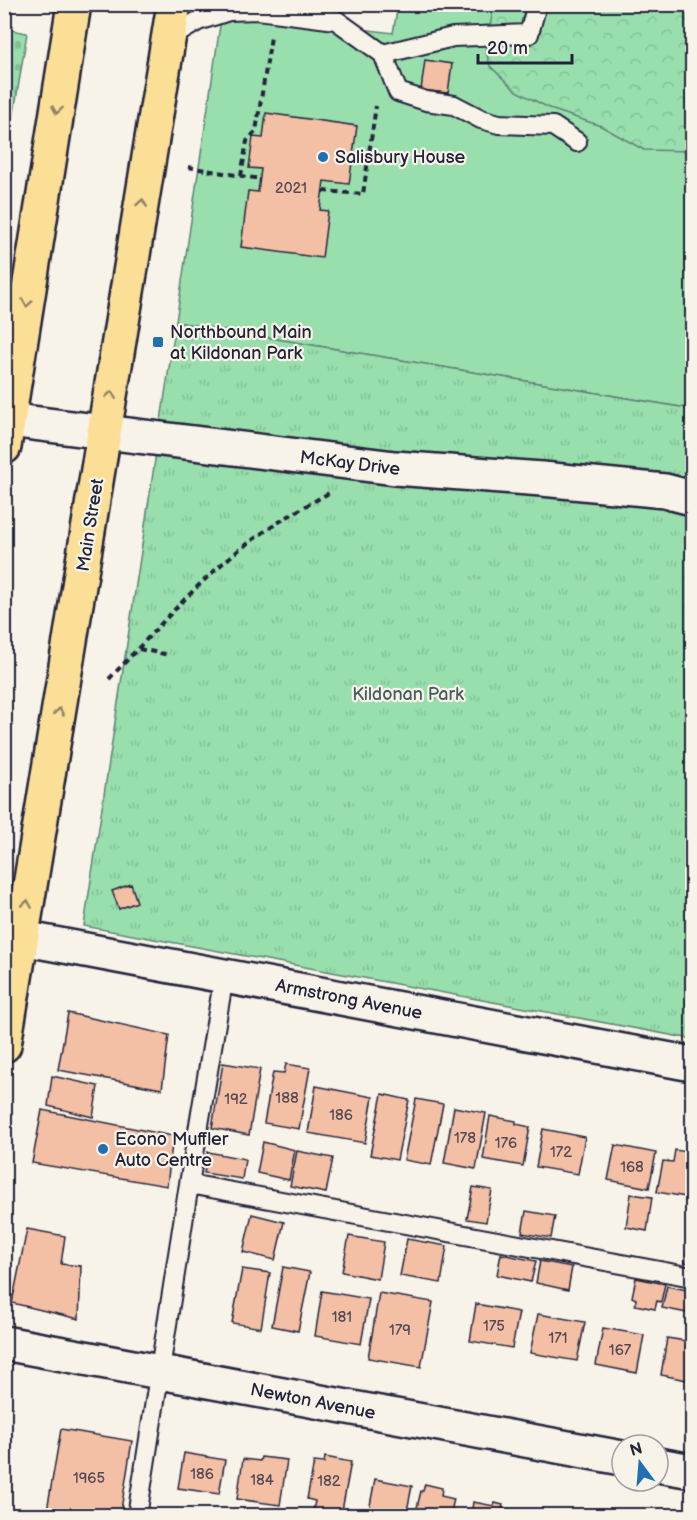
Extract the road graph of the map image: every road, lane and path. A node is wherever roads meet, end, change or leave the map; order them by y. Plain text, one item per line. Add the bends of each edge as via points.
1 (74, 4) edge
2 (174, 4) edge
3 (537, 4) edge
4 (266, 11) junction
5 (168, 39) junction
6 (384, 54) junction
7 (577, 142) dead end
8 (188, 167) dead end
9 (241, 176) junction
10 (260, 179) dead end
11 (323, 191) dead end
12 (10, 380) edge
13 (6, 434) edge
14 (105, 434) junction
15 (367, 465) junction
16 (693, 498) edge
17 (138, 649) junction
18 (169, 655) dead end
19 (109, 679) dead end
20 (13, 938) edge
21 (224, 976) junction
22 (4, 1045) edge
23 (693, 1064) edge
24 (189, 1184) junction
25 (693, 1277) edge
26 (4, 1343) edge
27 (160, 1372) junction
28 (610, 1456) edge
29 (670, 1467) edge
30 (693, 1471) edge
31 (137, 1515) edge

1 -> 12 main road
2 - 5 main road, Main Street
3 - 6 lane via 529,34 453,37
4 - 5 lane via 229,10 198,21
4 - 6 lane via 336,20
4 - 9 path via 256,130 248,141
14 -> 5 main road, Main Street
6 - 7 lane via 398,92 454,105 499,124 553,126
6 - 11 path via 363,194
8 - 9 path
9 - 10 path
12 - 13 main road
13 - 14 street, McKay Drive
14 - 15 street, McKay Drive
20 -> 14 main road, Main Street
15 - 16 street, McKay Drive via 665,491
15 - 17 path via 229,558
17 - 18 path
17 - 19 path
20 - 21 street, Armstrong Avenue
20 - 22 main road, Main Street
21 - 23 street, Armstrong Avenue
21 - 24 lane
24 - 25 lane
24 - 27 lane
26 - 27 street, Newton Avenue
27 - 28 street, Newton Avenue
27 - 31 lane
29 - 30 street

